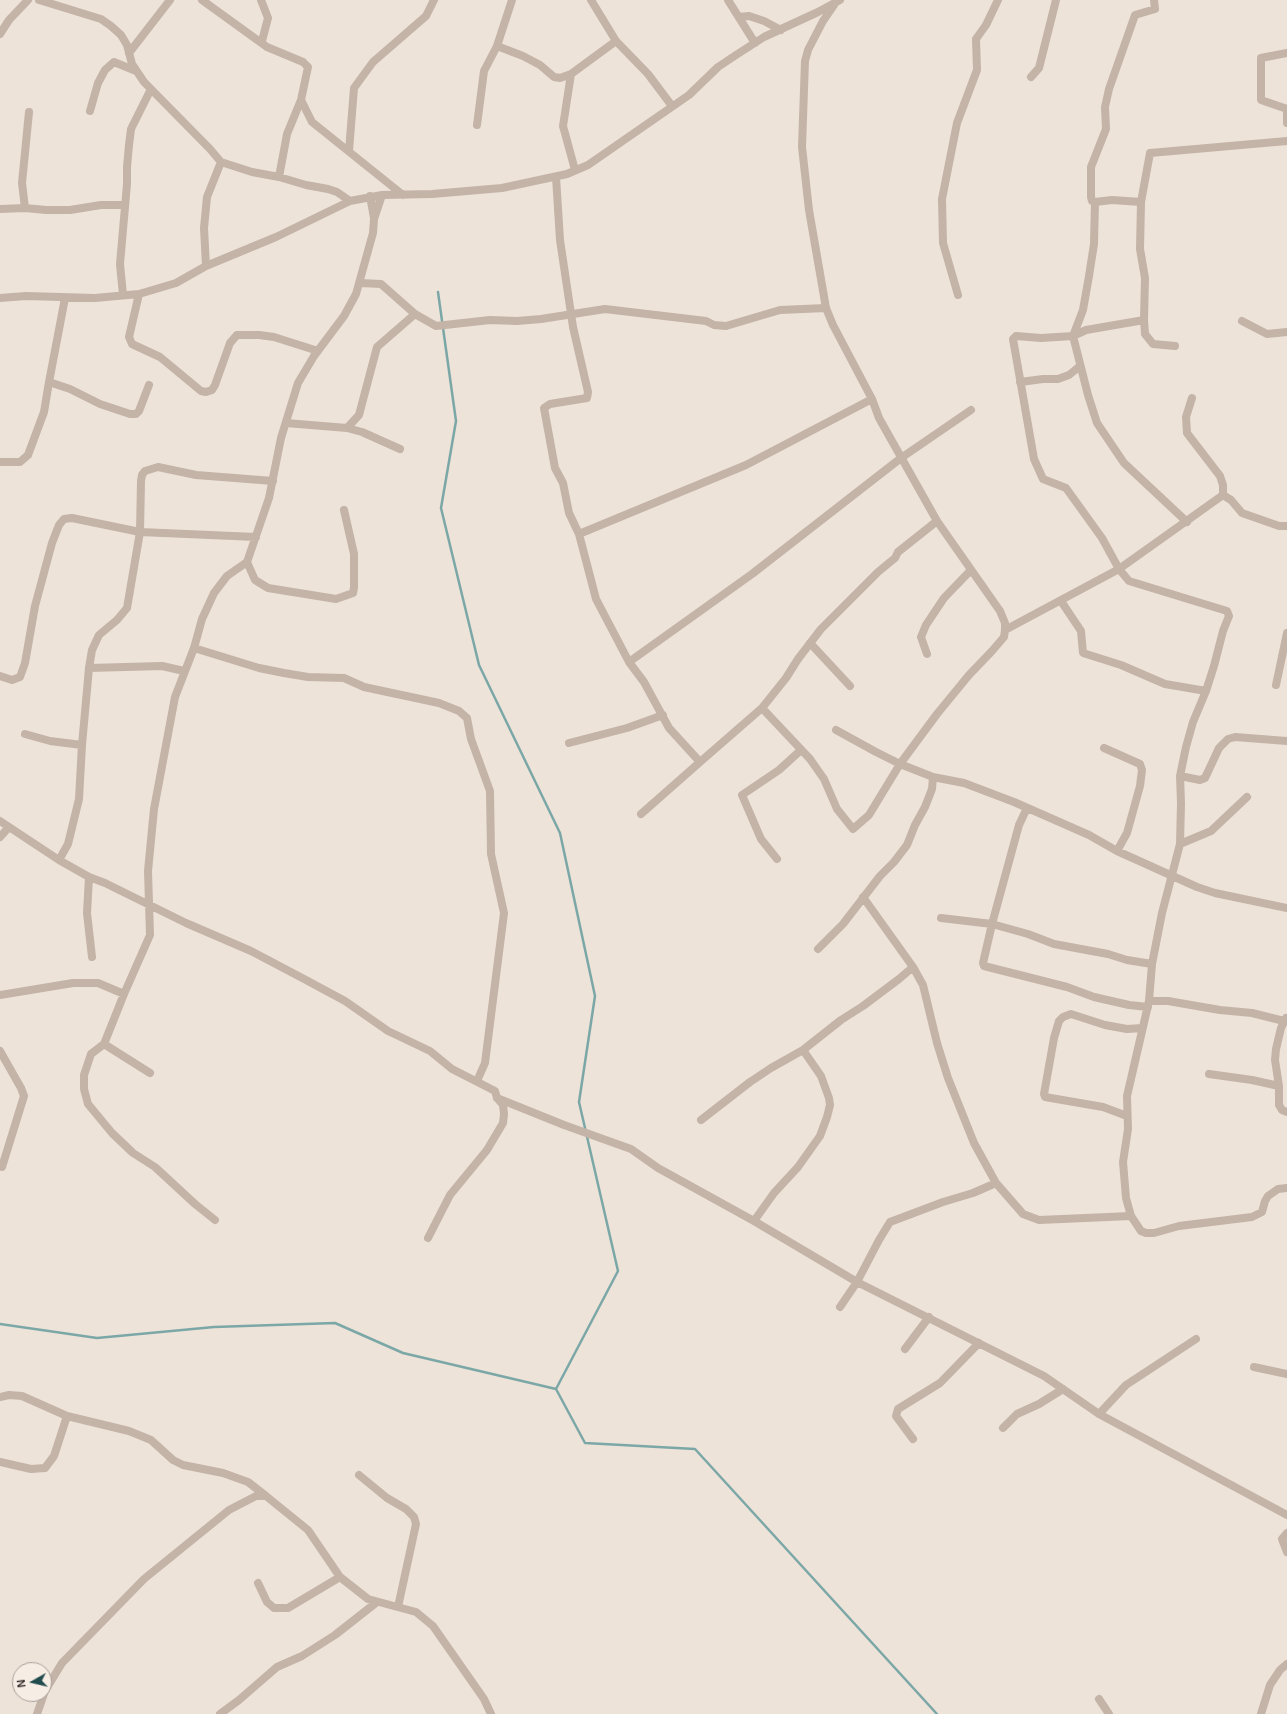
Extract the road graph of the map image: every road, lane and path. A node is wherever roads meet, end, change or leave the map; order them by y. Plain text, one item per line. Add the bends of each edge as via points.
1 (28, 0) edge
2 (39, 0) edge
3 (170, 0) edge
4 (202, 0) edge
5 (261, 0) edge
6 (434, 0) edge
7 (512, 0) edge
8 (591, 0) edge
9 (728, 0) edge
10 (998, 0) edge
11 (1056, 0) edge
12 (1154, 0) edge
13 (837, 2) edge
14 (738, 17) junction
15 (780, 30) junction
16 (0, 34) edge
17 (616, 41) junction
18 (262, 42) junction
19 (755, 43) junction
20 (497, 46) junction
21 (129, 53) junction
22 (1287, 53) edge
23 (136, 71) junction
24 (571, 74) junction
25 (1031, 77) dead end
26 (151, 89) junction
27 (301, 100) junction
28 (672, 106) junction
29 (1287, 109) edge
30 (90, 111) dead end
31 (29, 112) dead end
32 (1287, 122) edge
33 (477, 125) dead end
34 (1287, 141) edge
35 (349, 151) junction
36 (221, 162) junction
37 (575, 170) junction
38 (279, 176) junction
39 (556, 176) junction
40 (403, 194) junction
41 (382, 195) junction
42 (370, 196) junction
43 (350, 201) junction
44 (1095, 202) junction
45 (1140, 202) junction
46 (124, 205) junction
47 (25, 208) junction
48 (0, 209) edge
49 (374, 219) junction
50 (206, 266) junction
51 (360, 283) junction
52 (139, 294) junction
53 (123, 295) junction
54 (958, 295) dead end
55 (0, 298) edge
56 (65, 298) junction
57 (826, 308) junction
58 (416, 314) junction
59 (572, 314) junction
60 (1144, 320) junction
61 (1242, 322) dead end
62 (1287, 332) edge
63 (1073, 336) junction
64 (1175, 346) dead end
65 (318, 351) junction
66 (1080, 366) junction
67 (49, 382) junction
68 (1020, 382) junction
69 (149, 384) dead end
70 (1192, 398) dead end
71 (872, 399) junction
72 (971, 410) dead end
73 (286, 424) junction
74 (348, 428) junction
75 (400, 449) dead end
76 (901, 458) junction
77 (0, 462) edge
78 (273, 481) junction
79 (1223, 495) junction
80 (344, 510) dead end
81 (937, 521) junction
82 (1187, 522) junction
83 (1287, 526) edge
84 (140, 532) junction
85 (579, 534) junction
86 (256, 537) junction
87 (247, 562) junction
88 (1119, 569) junction
89 (971, 570) junction
90 (1061, 601) junction
91 (1005, 630) junction
92 (1287, 632) edge
93 (810, 643) junction
94 (194, 648) junction
95 (927, 654) dead end
96 (629, 662) junction
97 (89, 668) junction
98 (184, 671) junction
99 (0, 676) edge
100 (1276, 685) dead end
101 (850, 686) dead end
102 (1206, 691) junction
103 (762, 708) junction
104 (663, 715) junction
105 (836, 730) dead end
106 (25, 734) dead end
107 (1287, 741) edge
108 (569, 743) dead end
109 (82, 746) junction
110 (1104, 748) dead end
111 (800, 750) junction
112 (700, 762) junction
113 (900, 764) junction
114 (1180, 776) junction
115 (933, 777) junction
116 (1247, 797) dead end
117 (1027, 808) junction
118 (641, 814) dead end
119 (0, 820) edge
120 (9, 827) junction
121 (0, 837) edge
122 (1180, 844) junction
123 (1117, 851) junction
124 (777, 859) dead end
125 (59, 860) junction
126 (89, 877) junction
127 (1172, 877) junction
128 (863, 897) junction
129 (150, 905) junction
130 (1287, 908) edge
131 (941, 918) dead end
132 (992, 924) junction
133 (818, 949) dead end
134 (92, 957) dead end
135 (1152, 964) junction
136 (913, 968) junction
137 (124, 994) junction
138 (0, 995) edge
139 (1148, 1004) junction
140 (1286, 1019) edge
141 (1142, 1028) junction
142 (104, 1044) junction
143 (803, 1050) junction
144 (0, 1051) edge
145 (150, 1073) dead end
146 (1208, 1074) dead end
147 (477, 1081) junction
148 (1279, 1086) junction
149 (497, 1098) junction
150 (1287, 1112) edge
151 (1127, 1116) junction
152 (701, 1120) dead end
153 (2, 1167) dead end
154 (996, 1183) junction
155 (1287, 1188) edge
156 (1131, 1216) junction
157 (215, 1220) dead end
158 (754, 1221) junction
159 (428, 1238) dead end
160 (857, 1282) junction
161 (840, 1307) dead end
162 (929, 1317) junction
163 (1196, 1339) dead end
164 (980, 1343) junction
165 (905, 1349) dead end
166 (1254, 1367) dead end
167 (1287, 1374) edge
168 (1063, 1389) junction
169 (0, 1398) edge
170 (1099, 1414) junction
171 (67, 1416) junction
172 (1004, 1428) dead end
173 (913, 1439) dead end
174 (0, 1462) edge
175 (359, 1475) dead end
176 (266, 1496) junction
177 (1287, 1515) edge
178 (1287, 1533) edge
179 (1287, 1552) edge
180 (340, 1577) junction
181 (258, 1583) dead end
182 (377, 1602) junction
183 (398, 1607) junction
184 (1287, 1664) edge
185 (1099, 1699) dead end
186 (37, 1714) edge
187 (220, 1714) edge
188 (491, 1714) edge
189 (1109, 1714) edge
190 (1261, 1714) edge

1 - 16 street
2 - 21 street via 100,19 121,35
3 - 21 street
4 - 18 street
5 - 18 street via 268,18
6 - 35 street via 426,16 373,62 354,88
7 - 20 street
8 - 17 street
9 - 14 street
10 - 54 street via 976,39 977,70 957,123 942,199 943,243
11 - 25 street via 1039,68
12 - 44 street via 1155,9 1135,15 1109,89 1105,107 1106,130 1091,167 1091,197
13 - 15 street
13 - 57 street via 823,21 808,50 804,76 802,147 808,210
14 - 15 street via 749,16
14 - 19 street
15 - 19 street
17 - 24 street
17 - 28 street via 648,74
18 - 27 street via 296,58 308,67
19 - 28 street via 718,67 689,95
20 - 24 street via 540,65 554,77 560,78
20 - 33 street via 484,71
21 - 23 street
22 - 29 street via 1261,58 1261,100
23 - 26 street
23 - 30 street via 114,62 98,82
24 - 37 street via 563,126
26 - 36 street
26 - 46 street via 131,130
27 - 35 street via 312,122
27 - 38 street via 286,134
28 - 37 street via 588,165
29 - 32 street
31 - 47 street via 22,183
34 - 45 street via 1150,153
35 - 40 street
36 - 38 street via 252,172
36 - 50 street via 207,197 204,228
37 - 39 street
38 - 43 street via 306,185 328,188
39 - 40 street via 502,188
39 - 59 street via 560,240
40 - 41 street
41 - 42 street
41 - 49 street
42 - 43 street
42 - 49 street
43 - 50 street via 276,238
44 - 45 street
44 - 63 street via 1094,244 1089,276 1083,310
45 - 60 street via 1140,249 1145,278
46 - 47 street via 58,210
46 - 53 street via 120,264
47 - 48 street
49 - 51 street via 373,233
50 - 52 street via 176,283
51 - 58 street via 382,284
51 - 65 street via 351,305
52 - 53 street
52 - 65 street via 129,337 132,344 160,357 201,391 212,390 216,385 230,343 237,336 274,337
53 - 56 street
55 - 56 street
56 - 67 street
57 - 59 street via 780,310 726,326 706,321 604,310
57 - 71 street
58 - 59 street via 436,326 490,320 541,319
58 - 74 street via 377,347 359,415
59 - 85 street via 588,392 587,398 550,404 544,408 555,468 563,483 569,513
60 - 63 street via 1086,330
60 - 64 street via 1145,334 1153,344
61 - 62 street via 1267,334
63 - 66 street
63 - 68 street via 1016,336 1013,339
65 - 73 street via 298,383
66 - 68 street via 1069,375 1058,379
66 - 82 street via 1097,423 1124,463
67 - 69 street via 130,414 139,411
67 - 77 street via 44,412 28,455 20,462
68 - 88 street via 1034,459 1043,479 1066,488 1102,538
70 - 79 street via 1186,417 1187,433 1220,476
71 - 76 street via 879,418
71 - 85 street via 746,465
72 - 76 street
73 - 74 street
73 - 78 street via 280,438
74 - 75 street
76 - 81 street
76 - 96 street via 752,574
78 - 84 street via 196,475 175,469 149,468 142,474
78 - 86 street
79 - 82 street
79 - 83 street via 1242,513 1279,526
80 - 87 street via 354,554 352,593 336,599 268,588 255,580
81 - 89 street
81 - 93 street via 898,552 895,558 821,629
82 - 88 street
84 - 86 street
84 - 97 street via 127,608 99,635 92,650
84 - 99 street via 72,518 64,519 52,543 20,677 12,680
85 - 96 street via 596,599
86 - 87 street
87 - 94 street via 223,580 202,619
88 - 90 street
88 - 102 street via 1129,581 1227,611 1229,616
89 - 91 street via 1000,612
89 - 95 street via 944,598 926,625 921,637
90 - 91 street
90 - 102 street via 1081,631 1083,653 1121,665 1165,684
91 - 113 street via 1004,637 937,714
92 - 100 street
93 - 101 street
93 - 103 street
94 - 98 street
94 - 147 street via 272,670 308,677 344,678 358,685 439,703 459,711 467,718 471,739 490,791 491,854 504,913 485,1063
96 - 104 street
97 - 98 street via 162,666
97 - 109 street
98 - 129 street via 169,724 154,809 148,871
102 - 114 street via 1191,728
103 - 111 street
103 - 112 street
104 - 108 street via 627,728
104 - 112 street via 669,728
105 - 113 street
106 - 109 street
107 - 114 street via 1235,737 1228,739 1219,748 1205,778 1200,780
109 - 125 street via 79,799 68,844
110 - 123 street via 1140,764 1142,770 1127,833
111 - 113 street via 824,779 838,809 853,829 869,815
111 - 124 street via 779,770 742,795 761,839
112 - 118 street
113 - 115 street
114 - 122 street
115 - 117 street via 964,783
115 - 128 street via 932,789 907,845
116 - 122 street via 1211,831
117 - 123 street via 1089,835
117 - 132 street via 1019,825
119 - 120 street
120 - 121 street
120 - 125 street
122 - 127 street
123 - 127 street
125 - 126 street
126 - 129 street
126 - 134 street via 87,913
127 - 130 street via 1215,893
127 - 135 street via 1164,902
128 - 133 street via 843,924
128 - 136 street
129 - 137 street via 150,934
129 - 147 street via 251,951 306,980 345,1001 388,1031 430,1052 452,1069
131 - 132 street
132 - 135 street via 1054,944
132 - 139 street via 984,966 1067,987 1094,997 1129,1005
135 - 139 street
136 - 143 street
136 - 154 street via 923,985 948,1078 974,1143
137 - 138 street via 98,983 73,983
137 - 142 street
139 - 140 street via 1168,1001
139 - 141 street
140 - 148 street via 1276,1049
141 - 151 street via 1126,1096
141 - 151 street via 1127,1029 1105,1025 1071,1014 1063,1017 1059,1021 1054,1038 1044,1094 1045,1097 1104,1107
142 - 145 street
142 - 157 street via 91,1054 84,1075 88,1104 128,1148 155,1167
143 - 152 street via 750,1082
143 - 158 street via 820,1076 826,1091 830,1105 827,1117 820,1136
144 - 153 street via 24,1096
146 - 148 street
147 - 149 street via 496,1091
148 - 150 street via 1279,1105
149 - 158 street via 632,1149 658,1168
149 - 159 street via 503,1105 503,1124 487,1150 450,1195
151 - 156 street via 1128,1129 1123,1162 1126,1198
154 - 156 street via 1023,1214 1040,1220
154 - 160 street via 890,1222
155 - 156 street via 1278,1189 1268,1196 1262,1212 1252,1217 1146,1233
158 - 160 street
160 - 161 street
160 - 162 street
162 - 164 street
162 - 165 street
163 - 170 street via 1126,1385
164 - 168 street via 1044,1376
164 - 173 street via 940,1383 898,1408 896,1416
166 - 167 street
168 - 170 street
168 - 172 street via 1017,1414
169 - 171 street via 9,1395 22,1396
170 - 177 street
171 - 174 street via 54,1456 45,1468 31,1469
171 - 176 street via 129,1431 151,1440 173,1460 183,1465 223,1473 248,1482
175 - 183 street via 414,1517 416,1524
176 - 180 street via 308,1530
176 - 186 street via 256,1496 229,1510 144,1579 62,1662 45,1691
178 - 179 street via 1282,1539
180 - 181 street via 288,1608 274,1608 267,1602
180 - 182 street via 368,1599
182 - 183 street
182 - 187 street via 335,1635 302,1656 277,1667
183 - 188 street via 416,1612 433,1626 484,1698
184 - 190 street via 1270,1685
185 - 189 street

